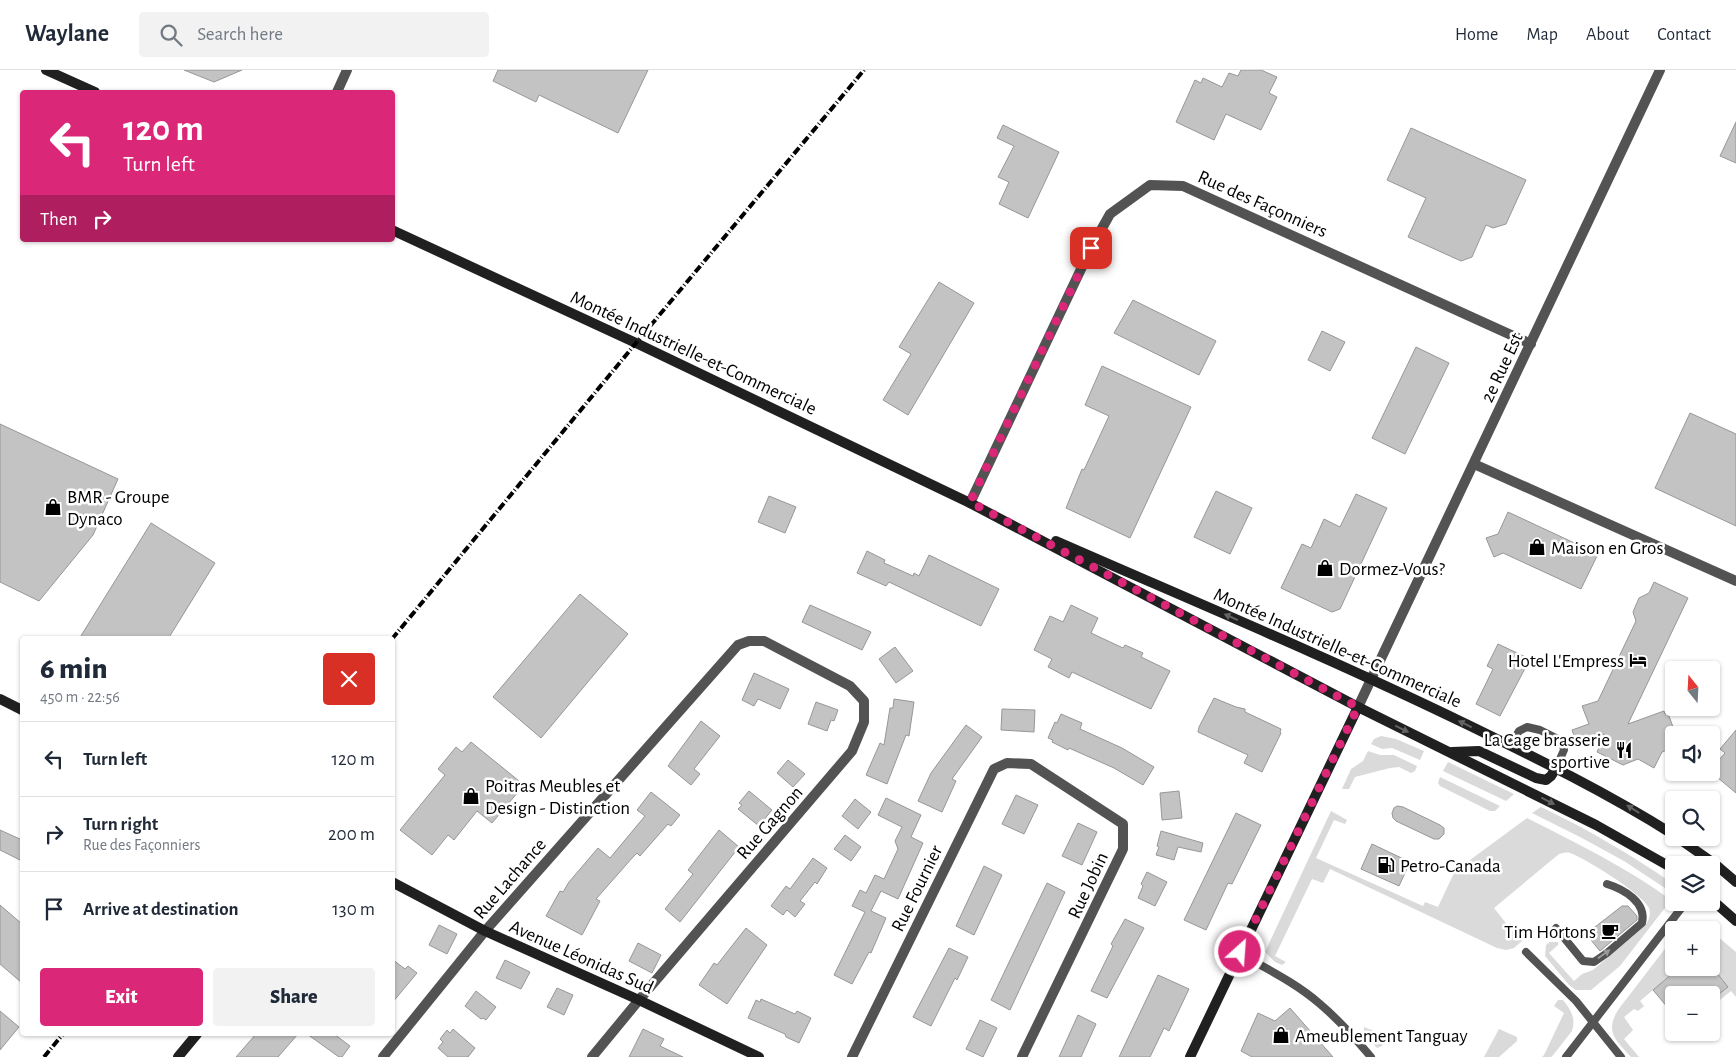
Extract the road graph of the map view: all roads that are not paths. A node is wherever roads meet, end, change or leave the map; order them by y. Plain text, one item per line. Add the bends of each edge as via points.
1 (46, 70) edge
2 (347, 70) edge
3 (1660, 70) edge
4 (91, 90) edge
5 (338, 90) edge
6 (395, 231) edge
7 (1531, 344) junction
8 (1474, 464) junction
9 (970, 502) junction
10 (980, 508) junction
11 (1736, 581) edge
12 (749, 641) joint
13 (1372, 679) junction
14 (1, 701) edge
15 (1358, 707) junction
16 (20, 709) edge
17 (1510, 746) junction
18 (1450, 752) junction
19 (1031, 764) joint
20 (1556, 768) junction
21 (1665, 829) edge
22 (1688, 846) edge
23 (1700, 856) edge
24 (1665, 864) edge
25 (1720, 871) edge
26 (1736, 882) edge
27 (395, 884) edge
28 (1607, 884) dead end
29 (1720, 907) edge
30 (1679, 911) edge
31 (1736, 921) edge
32 (1556, 928) dead end
33 (485, 931) junction
34 (1240, 952) junction
35 (1526, 952) dead end
36 (639, 1000) junction
37 (1593, 1021) junction
38 (195, 1036) edge
39 (178, 1057) edge
40 (383, 1057) edge
41 (592, 1057) edge
42 (760, 1057) edge
43 (852, 1057) edge
44 (1022, 1057) edge
45 (1190, 1057) edge
46 (1371, 1057) edge
47 (1566, 1057) edge
48 (1621, 1057) edge

1 - 4 main road
2 - 5 street
3 - 7 street, 2e Rue Est
6 - 9 main road, Montée Industrielle-et-Commerciale
7 - 8 street, 2e Rue Est
7 - 9 street, Rue des Façonniers via 1183,186 1150,185 1110,214
8 - 11 street
8 - 13 street, 2e Rue Est
9 - 10 main road, Montée Industrielle-et-Commerciale
13 -> 10 main road, Montée Industrielle-et-Commerciale
10 - 15 main road, Montée Industrielle-et-Commerciale
12 - 33 street, Rue Lachance via 738,645
12 - 36 street, Rue Gagnon via 764,640 850,686 864,701 864,722 852,751
13 - 15 street, 2e Rue Est
17 -> 13 main road, Montée Industrielle-et-Commerciale
14 - 16 main road
15 -> 18 main road, Montée Industrielle-et-Commerciale
15 - 34 main road
17 - 20 main road, Montée Industrielle-et-Commerciale
17 - 20 lane via 1519,731 1527,727 1562,740 1564,750
18 - 20 main road via 1479,751 1546,780
18 -> 24 main road, Montée Industrielle-et-Commerciale via 1596,825
19 - 43 street, Rue Fournier via 1007,762 994,769
19 - 44 street, Rue Jobin via 1123,824 1123,849
21 -> 20 main road, Montée Industrielle-et-Commerciale
22 - 23 main road
25 - 26 main road
27 - 33 main road, Avenue Léonidas Sud
32 -> 28 lane via 1583,961 1594,962 1607,953 1644,917 1632,897
29 - 31 main road
30 - 37 lane
33 - 36 main road, Avenue Léonidas Sud
33 - 40 street, Rue Lachance
34 - 45 main road
34 - 46 lane via 1319,1003
35 - 37 lane
36 - 41 street, Rue Gagnon
36 - 42 main road, Avenue Léonidas Sud
37 - 47 lane
37 - 48 lane
38 - 39 main road

